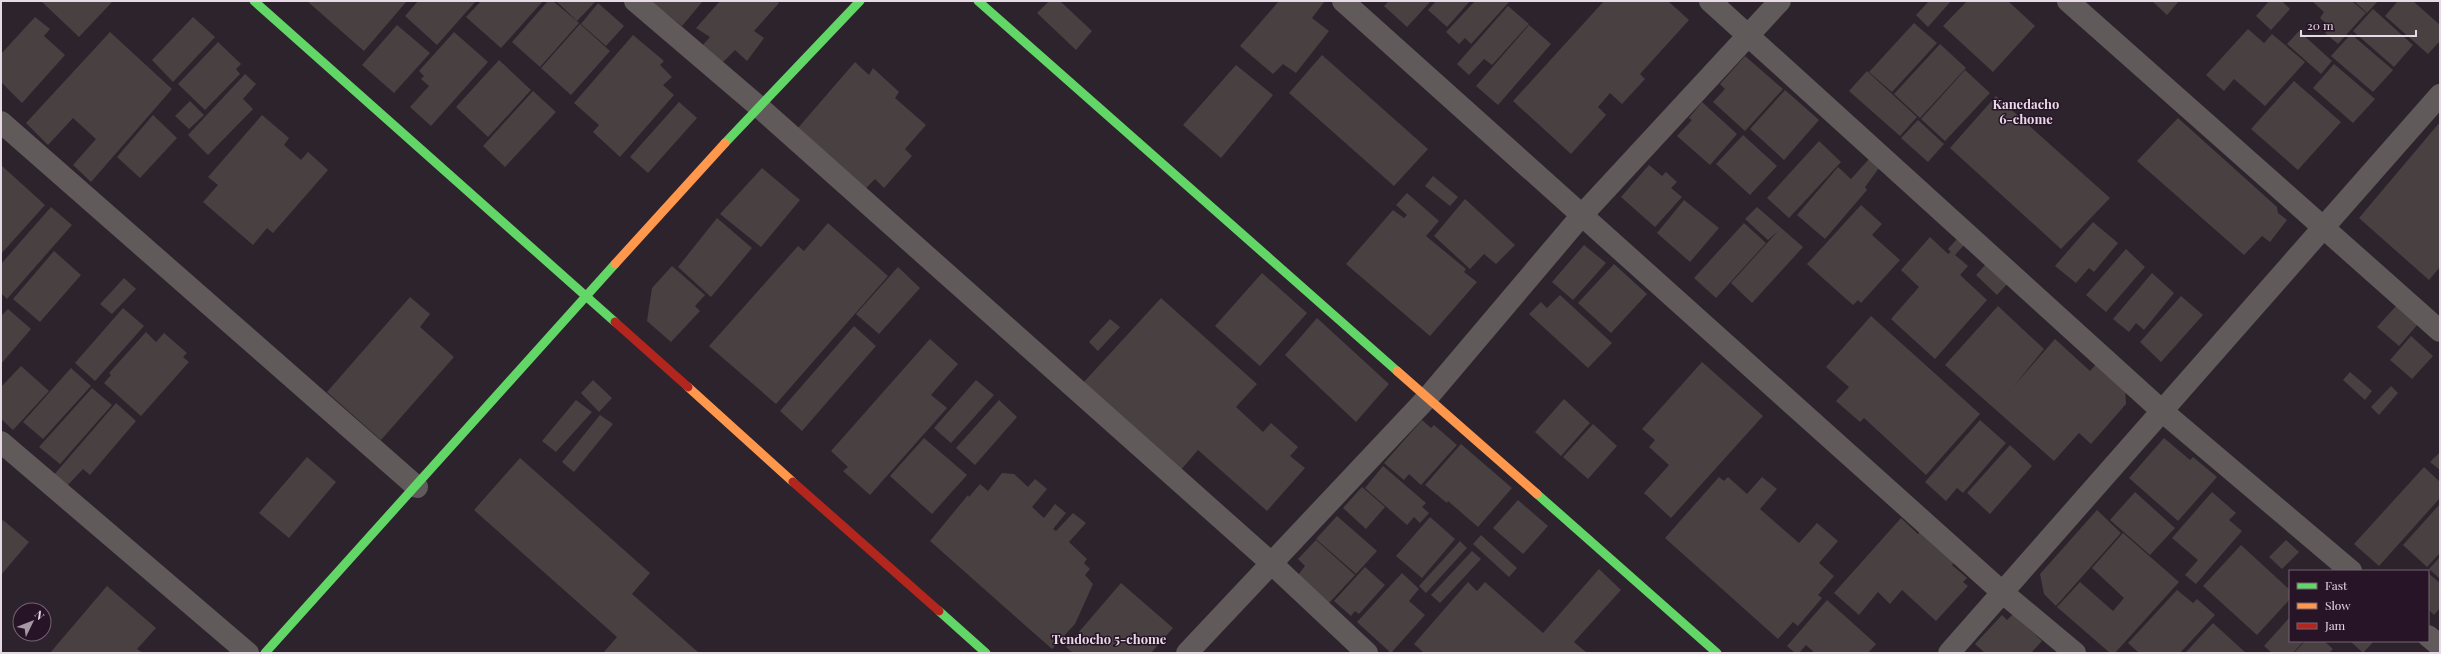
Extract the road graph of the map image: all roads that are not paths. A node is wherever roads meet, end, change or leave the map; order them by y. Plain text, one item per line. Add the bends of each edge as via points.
1 (254, 1) edge
2 (635, 1) edge
3 (860, 1) edge
4 (978, 1) edge
5 (1343, 1) edge
6 (1710, 1) edge
7 (1780, 1) edge
8 (2068, 1) edge
9 (1749, 36) junction
10 (2440, 94) edge
11 (758, 106) junction
12 (1, 122) edge
13 (1582, 215) junction
14 (2323, 228) junction
15 (584, 296) junction
16 (2440, 331) edge
17 (1428, 397) junction
18 (2162, 411) junction
19 (1, 442) edge
20 (417, 487) junction
21 (1270, 562) junction
22 (2350, 570) edge
23 (2002, 592) junction
24 (2429, 637) edge
25 (2440, 646) edge
26 (248, 653) edge
27 (265, 653) edge
28 (986, 653) edge
29 (1187, 653) edge
30 (1367, 653) edge
31 (1717, 653) edge
32 (1949, 653) edge
33 (2075, 653) edge

1 - 15 street
2 - 11 street
3 - 11 street
4 - 17 street
5 - 13 street
6 - 9 street
7 - 9 street
8 - 14 street
9 - 13 street
9 - 18 street
10 - 14 street
11 - 15 street
11 - 21 street
12 - 20 street
13 - 17 street
13 - 23 street
14 - 16 street
14 - 18 street
15 - 20 street
15 - 28 street
17 - 21 street
17 - 31 street
18 - 22 street
18 - 23 street
19 - 26 street
20 - 27 street
21 - 29 street
21 - 30 street
23 - 32 street
23 - 33 street
24 - 25 street

